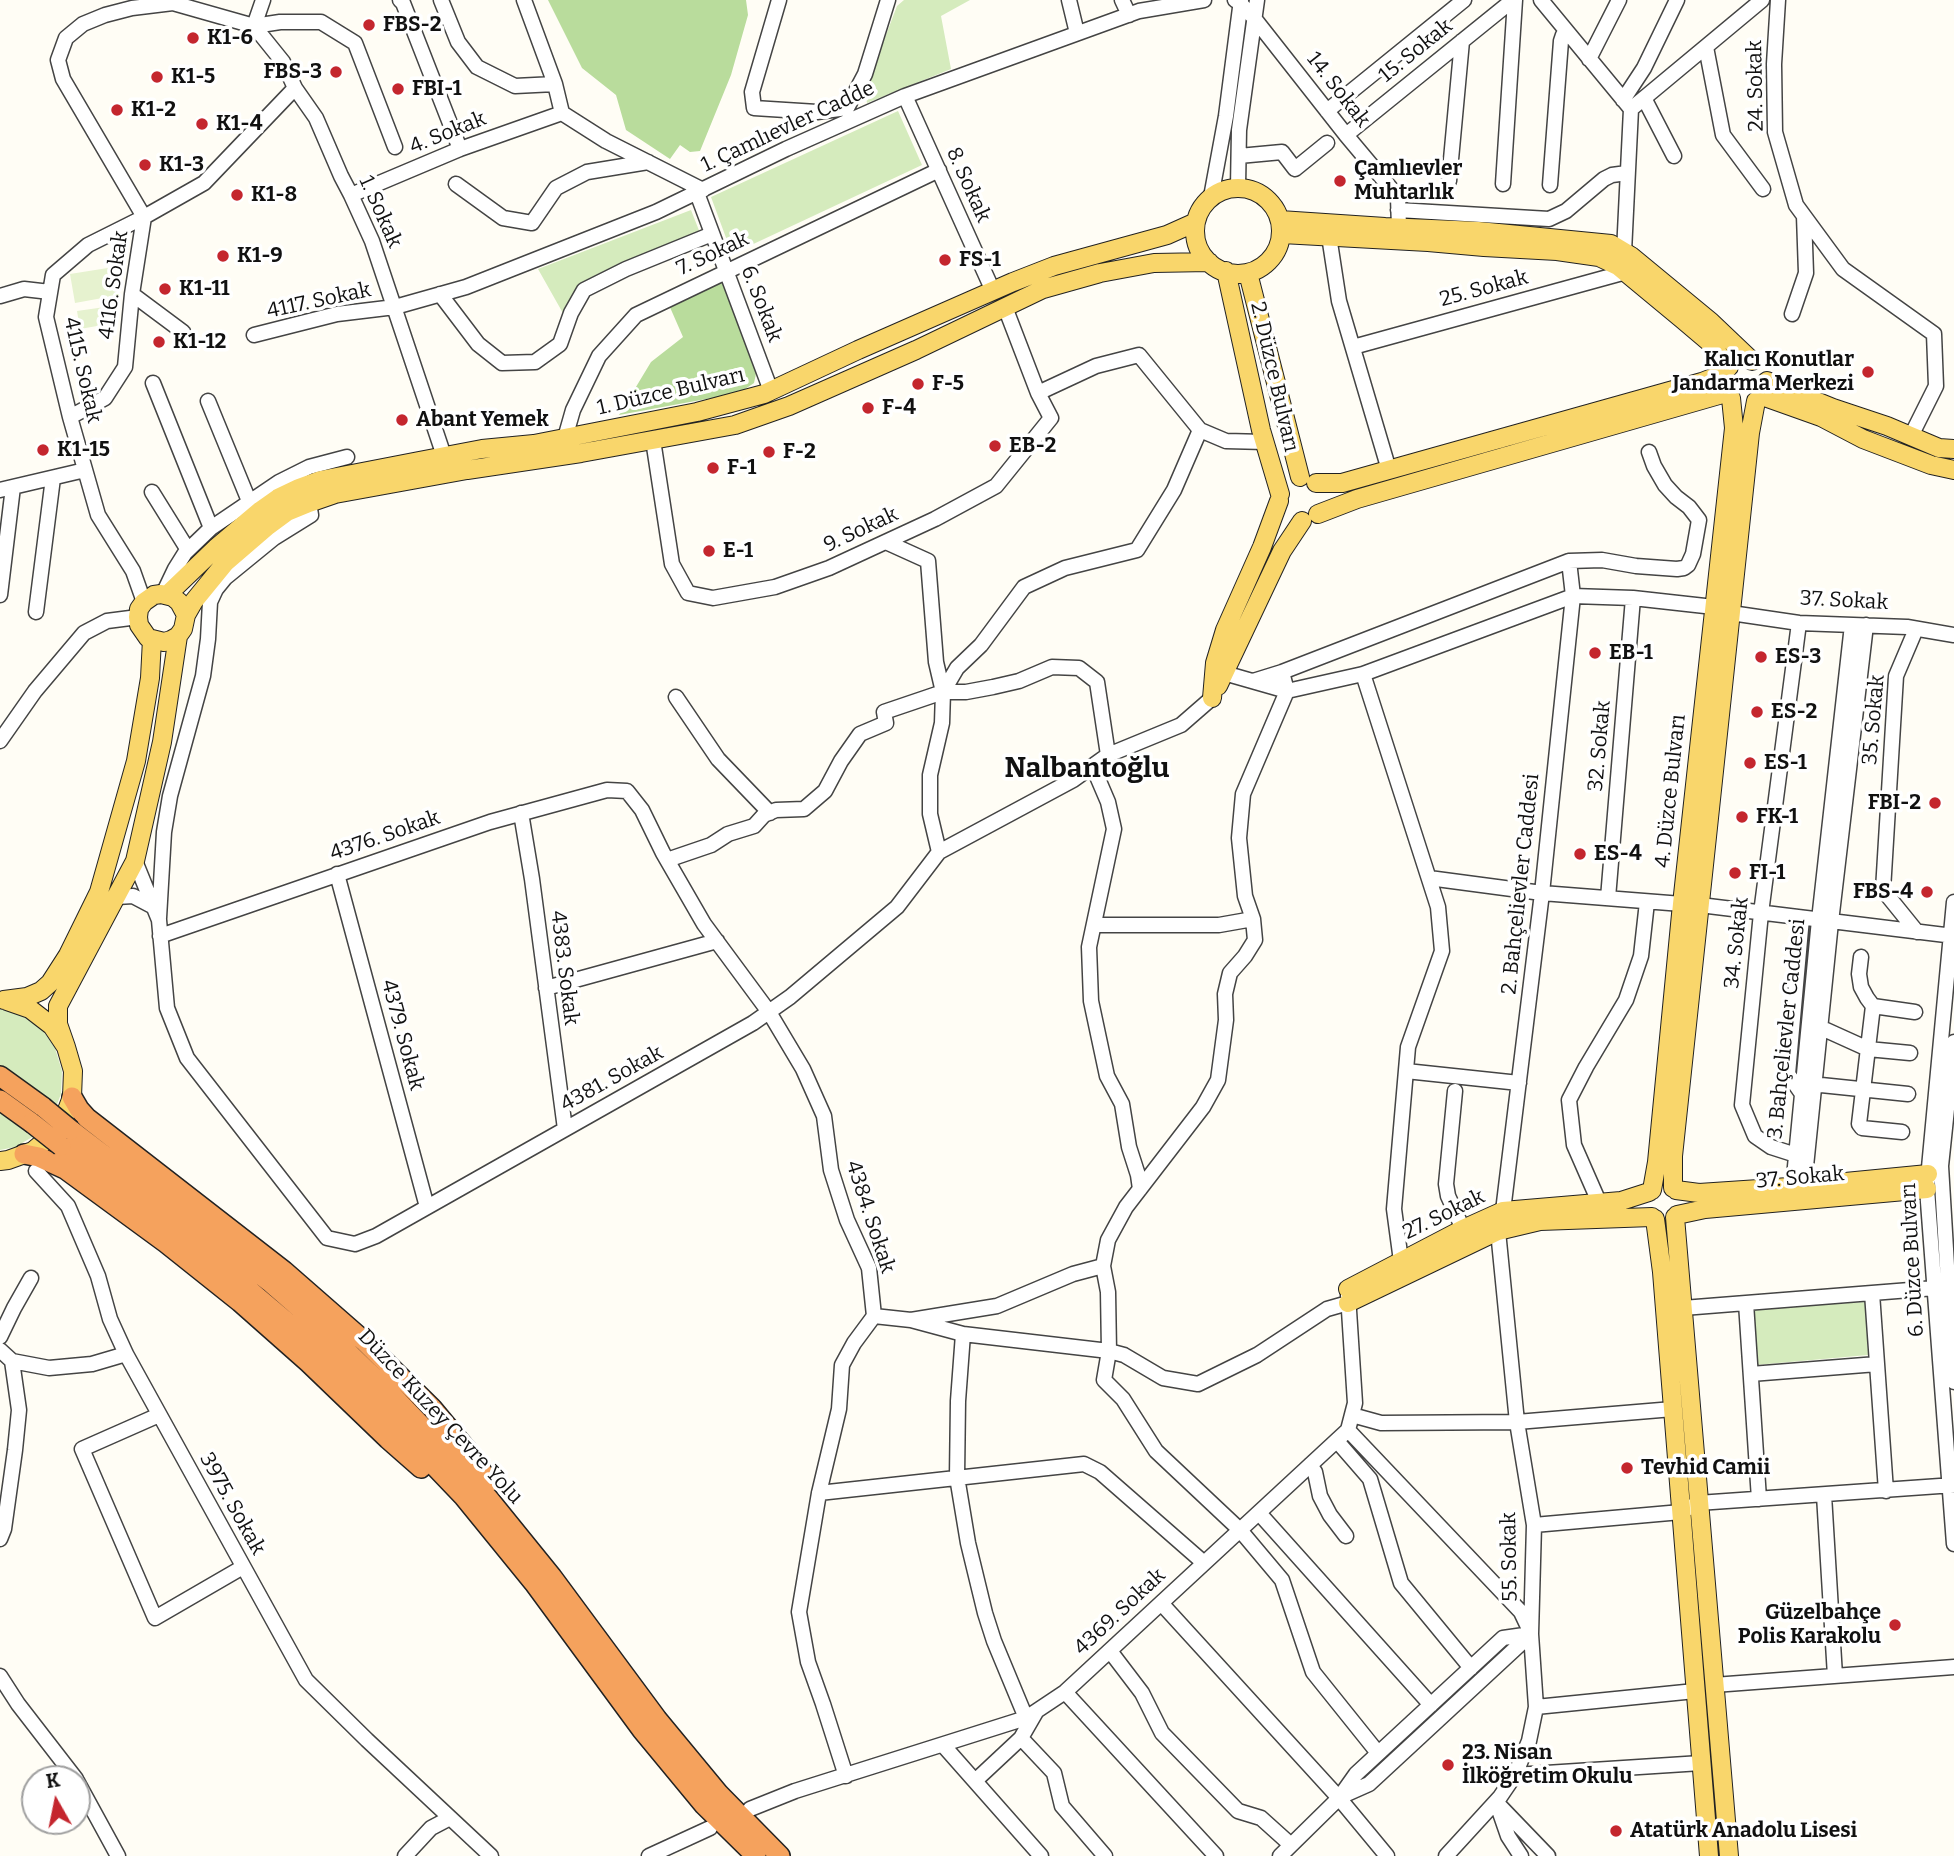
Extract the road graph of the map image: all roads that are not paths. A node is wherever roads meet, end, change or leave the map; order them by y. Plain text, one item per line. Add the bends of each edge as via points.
1 (263, 0) edge
2 (400, 0) edge
3 (441, 0) edge
4 (524, 0) edge
5 (779, 0) edge
6 (1069, 0) edge
7 (1122, 0) edge
8 (1204, 0) edge
9 (1257, 0) edge
10 (1464, 0) edge
11 (1514, 0) edge
12 (1541, 0) edge
13 (1619, 0) edge
14 (1677, 0) edge
15 (1762, 0) edge
16 (1778, 0) edge
17 (1239, 1) edge
18 (889, 3) edge
19 (1153, 4) edge
20 (1129, 15) junction
21 (1254, 18) junction
22 (254, 26) junction
23 (1567, 32) junction
24 (1077, 33) junction
25 (1462, 41) junction
26 (1706, 47) junction
27 (1590, 59) junction
28 (555, 84) junction
29 (295, 88) junction
30 (905, 96) junction
31 (1644, 98) junction
32 (1627, 105) junction
33 (1328, 111) junction
34 (562, 113) junction
35 (849, 114) junction
36 (1346, 135) junction
37 (1327, 143) dead end
38 (395, 147) dead end
39 (460, 149) junction
40 (1239, 156) junction
41 (1674, 156) dead end
42 (648, 162) junction
43 (939, 170) junction
44 (1627, 173) junction
45 (1449, 181) dead end
46 (456, 184) dead end
47 (1503, 184) dead end
48 (1550, 184) dead end
49 (1238, 187) junction
50 (1763, 189) dead end
51 (700, 192) junction
52 (351, 195) junction
53 (1211, 197) junction
54 (1804, 216) junction
55 (144, 217) junction
56 (1399, 219) junction
57 (1196, 222) junction
58 (1281, 227) junction
59 (712, 234) junction
60 (1329, 236) junction
61 (1624, 252) junction
62 (1209, 262) junction
63 (1226, 271) junction
64 (726, 272) junction
65 (1248, 272) junction
66 (1626, 272) junction
67 (993, 291) junction
68 (50, 292) junction
69 (132, 294) junction
70 (440, 294) junction
71 (0, 296) edge
72 (395, 307) junction
73 (1005, 307) junction
74 (1792, 314) dead end
75 (183, 332) dead end
76 (254, 335) dead end
77 (1353, 347) junction
78 (1752, 361) junction
79 (1727, 370) junction
80 (153, 383) dead end
81 (771, 391) junction
82 (1038, 393) junction
83 (1762, 393) junction
84 (1729, 395) junction
85 (208, 401) dead end
86 (70, 417) junction
87 (1200, 430) junction
88 (1912, 436) junction
89 (565, 438) junction
90 (653, 440) junction
91 (1265, 442) junction
92 (1954, 449) edge
93 (1649, 452) dead end
94 (444, 456) junction
95 (347, 457) dead end
96 (85, 470) junction
97 (1390, 470) junction
98 (1954, 470) edge
99 (53, 478) junction
100 (1308, 480) junction
101 (6, 488) edge
102 (152, 492) dead end
103 (1280, 497) junction
104 (249, 501) junction
105 (309, 503) junction
106 (1310, 518) junction
107 (211, 528) junction
108 (886, 542) junction
109 (188, 550) junction
110 (1569, 561) junction
111 (164, 594) junction
112 (0, 595) edge
113 (1573, 596) junction
114 (1633, 598) junction
115 (141, 610) junction
116 (1723, 610) junction
117 (36, 612) dead end
118 (186, 615) junction
119 (1799, 623) junction
120 (1859, 625) junction
121 (1916, 629) junction
122 (1954, 635) edge
123 (178, 636) junction
124 (152, 639) junction
125 (1220, 668) junction
126 (1282, 673) junction
127 (1363, 674) junction
128 (1253, 681) junction
129 (1287, 691) junction
130 (943, 692) junction
131 (676, 697) dead end
132 (1212, 698) joint
133 (0, 741) edge
134 (1108, 755) junction
135 (1093, 767) junction
136 (627, 791) joint
137 (522, 813) junction
138 (770, 813) junction
139 (939, 852) junction
140 (667, 860) junction
141 (135, 861) junction
142 (337, 874) junction
143 (1429, 878) junction
144 (1542, 893) junction
145 (117, 897) junction
146 (1608, 898) junction
147 (1647, 902) junction
148 (1954, 902) edge
149 (1691, 905) junction
150 (152, 906) junction
151 (1761, 913) junction
152 (1802, 918) junction
153 (1253, 919) junction
154 (159, 920) junction
155 (1825, 921) junction
156 (1094, 925) junction
157 (1917, 932) junction
158 (1953, 935) edge
159 (160, 936) junction
160 (717, 941) junction
161 (1861, 957) dead end
162 (546, 988) junction
163 (2, 1000) edge
164 (1874, 1006) junction
165 (769, 1012) junction
166 (1915, 1012) dead end
167 (1814, 1028) junction
168 (1954, 1042) edge
169 (66, 1047) junction
170 (1954, 1047) edge
171 (1868, 1049) junction
172 (1910, 1053) dead end
173 (1406, 1070) junction
174 (0, 1076) edge
175 (1519, 1083) junction
176 (1821, 1084) dead end
177 (1863, 1089) junction
178 (1455, 1091) dead end
179 (1802, 1094) junction
180 (1908, 1094) dead end
181 (72, 1097) junction
182 (0, 1100) edge
183 (37, 1115) junction
184 (565, 1129) junction
185 (1902, 1132) dead end
186 (24, 1154) junction
187 (1796, 1156) junction
188 (0, 1161) edge
189 (36, 1171) dead end
190 (1928, 1181) junction
191 (1799, 1187) junction
192 (1140, 1189) junction
193 (1674, 1189) junction
194 (1848, 1189) junction
195 (1650, 1191) junction
196 (1738, 1198) junction
197 (1599, 1202) junction
198 (427, 1207) junction
199 (1503, 1211) junction
200 (1676, 1216) junction
201 (1653, 1218) junction
202 (1463, 1229) junction
203 (1950, 1230) edge
204 (1498, 1231) junction
205 (1401, 1262) junction
206 (1102, 1266) junction
207 (31, 1278) dead end
208 (1946, 1287) edge
209 (1872, 1293) junction
210 (1348, 1296) junction
211 (1746, 1303) junction
212 (1683, 1308) junction
213 (874, 1317) junction
214 (911, 1320) junction
215 (963, 1334) junction
216 (0, 1337) edge
217 (0, 1350) edge
218 (1109, 1351) junction
219 (125, 1354) junction
220 (12, 1361) junction
221 (1877, 1364) junction
222 (1751, 1374) junction
223 (1954, 1382) edge
224 (1673, 1409) junction
225 (159, 1415) junction
226 (1352, 1415) junction
227 (1517, 1422) junction
228 (1348, 1430) junction
229 (1336, 1441) junction
230 (1311, 1465) junction
231 (957, 1477) junction
232 (1952, 1485) edge
233 (1886, 1491) junction
234 (819, 1493) junction
235 (1824, 1495) junction
236 (1759, 1499) junction
237 (1699, 1503) junction
238 (1681, 1512) junction
239 (1259, 1513) junction
240 (1534, 1525) junction
241 (1240, 1530) junction
242 (1346, 1536) dead end
243 (0, 1539) edge
244 (1954, 1544) edge
245 (1204, 1563) junction
246 (243, 1567) junction
247 (543, 1580) junction
248 (1161, 1603) junction
249 (1531, 1634) junction
250 (1110, 1651) junction
251 (1954, 1667) edge
252 (1471, 1668) junction
253 (0, 1676) edge
254 (1835, 1676) junction
255 (1714, 1685) junction
256 (1695, 1691) junction
257 (1065, 1692) junction
258 (1431, 1705) junction
259 (1536, 1707) junction
260 (1031, 1715) junction
261 (1021, 1738) junction
262 (943, 1745) junction
263 (1378, 1753) junction
264 (1701, 1763) junction
265 (65, 1765) edge
266 (1515, 1775) junction
267 (846, 1776) junction
268 (975, 1782) junction
269 (1339, 1798) junction
270 (1496, 1802) junction
271 (91, 1807) edge
272 (750, 1809) dead end
273 (450, 1818) junction
274 (709, 1828) dead end
275 (1291, 1845) junction
276 (118, 1856) edge
277 (405, 1856) edge
278 (491, 1856) edge
279 (649, 1856) edge
280 (756, 1856) edge
281 (780, 1856) edge
282 (1041, 1856) edge
283 (1105, 1856) edge
284 (1216, 1856) edge
285 (1280, 1856) edge
286 (1387, 1856) edge
287 (1446, 1856) edge
288 (1521, 1856) edge
289 (1548, 1856) edge
290 (1709, 1856) edge
291 (1729, 1856) edge

1 - 22 street
2 - 39 street
3 - 28 street via 458,42 477,67 515,86
4 - 28 street
5 - 35 street via 752,92 754,108
6 - 24 street
7 - 20 street
8 - 19 street, 1. Çamlıevler Cadde
9 - 21 street
10 - 33 street, 15. Sokak
11 - 25 street, 15. Sokak
11 - 47 street
12 - 23 street
13 - 27 street
14 - 32 street
15 - 26 street
16 - 54 street, 24. Sokak via 1774,132 1796,205
17 - 21 street, 14. Sokak
17 - 53 street
18 - 35 street
19 - 20 street, 1. Çamlıevler Cadde
20 - 24 street, 1. Çamlıevler Cadde
21 - 33 street, 14. Sokak
21 - 40 street
22 - 29 street, 1. Sokak via 283,62
22 - 38 street via 321,22 355,43
22 - 55 street via 173,3 105,15 66,38 58,60 63,79
23 - 27 street
23 - 48 street via 1561,41
24 - 30 street, 1. Çamlıevler Cadde
25 - 36 street, 15. Sokak
25 - 45 street
26 - 31 street
26 - 50 street via 1723,135
27 - 32 street
28 - 34 street
29 - 52 street, 1. Sokak via 316,118
29 - 55 street, 4115. Sokak via 204,183
30 - 35 street, 1. Çamlıevler Cadde
30 - 43 street, 8. Sokak
31 - 32 street
31 - 41 street
32 - 44 street
33 - 36 street, 14. Sokak
34 - 39 street, 4. Sokak
34 - 42 street
35 - 51 street, 1. Çamlıevler Cadde
36 - 56 street, 14. Sokak via 1398,197
37 - 40 street via 1294,169 1282,152
39 - 52 street, 4. Sokak
40 - 49 street
42 - 46 street via 587,172 556,188 532,223 503,218
42 - 51 street
43 - 64 street, 7. Sokak
43 - 67 street, 8. Sokak
44 - 56 street via 1612,174 1549,219
44 - 61 street
49 - 53 main road
49 - 58 main road via 1265,197 1275,207
51 - 59 street, 6. Sokak
51 - 70 street, 1. Çamlıevler Cadde
52 - 72 street, 1. Sokak
53 - 57 main road
54 - 74 street via 1806,273
54 - 88 street, 24. Sokak via 1843,269 1934,334 1936,386
55 - 68 street, 4115. Sokak via 88,245 53,275
55 - 69 street, 4116. Sokak
56 - 58 main road
56 - 61 main road via 1611,244
57 - 62 main road via 1200,251
57 - 67 main road, 1. Düzce Bulvarı
58 - 60 main road
58 - 65 main road via 1279,247 1271,259
59 - 64 street, 6. Sokak
59 - 70 street via 584,290 560,344 535,362 502,363 478,344
60 - 66 main road via 1557,251 1599,257
60 - 77 street via 1339,301
61 - 78 main road
62 - 63 main road
62 - 73 main road, 1. Düzce Bulvarı via 1154,263 1100,273 1043,289
63 - 65 main road
63 - 91 main road, 2. Düzce Bulvarı
64 - 81 street, 6. Sokak
64 - 89 street, 7. Sokak via 636,315 599,356
65 - 100 main road, 2. Düzce Bulvarı
66 - 77 street, 25. Sokak
66 - 79 main road via 1709,342
67 - 81 main road, 1. Düzce Bulvarı
68 - 71 street via 24,289
68 - 86 street, 4115. Sokak via 46,317
69 - 75 street
69 - 86 street, 4116. Sokak via 124,367 105,398
70 - 72 street, 1. Çamlıevler Cadde
72 - 76 street, 4117. Sokak via 337,314
72 - 94 street, 1. Sokak
73 - 82 street, 9. Sokak
73 - 90 main road, 1. Düzce Bulvarı via 789,406 735,425
77 - 97 street
78 - 79 main road via 1740,361
78 - 83 main road via 1763,368
79 - 84 main road via 1723,379
79 - 97 main road via 1702,382
80 - 107 street
81 - 89 main road, 1. Düzce Bulvarı via 697,412
82 - 87 street via 1096,366 1139,355
82 - 108 street, 9. Sokak via 1051,418 996,486
83 - 84 main road via 1743,404
83 - 88 main road via 1833,408
83 - 98 main road via 1863,439
83 - 116 main road, 4. Düzce Bulvarı via 1750,433
84 - 106 main road via 1357,499
84 - 116 main road, 4. Düzce Bulvarı via 1734,428
85 - 104 street
86 - 96 street, 4115. Sokak
87 - 91 street via 1227,441
87 - 130 street via 1174,490 1137,550 1065,568 1024,587 981,645 957,668
88 - 92 main road
89 - 94 main road, 1. Düzce Bulvarı
90 - 105 main road, 1. Düzce Bulvarı via 335,494
90 - 108 street, 9. Sokak via 673,564 688,593 713,598 775,587
91 - 103 main road, 2. Düzce Bulvarı
93 - 110 street via 1665,485 1699,520 1688,565 1677,569
94 - 111 main road, 1. Düzce Bulvarı via 321,480 289,493 261,510
95 - 104 street via 309,467
96 - 99 street
96 - 115 street, 4115. Sokak via 98,515 133,571
97 - 100 main road via 1342,484
99 - 101 street
99 - 117 street
100 - 103 main road via 1287,482
100 - 106 main road via 1323,495
101 - 112 street
102 - 109 street
103 - 106 main road via 1289,518
103 - 125 main road via 1225,630
104 - 107 street
105 - 118 main road, 1. Düzce Bulvarı via 288,512 225,562
105 - 154 street via 311,515 225,578 210,602 203,676 164,832
106 - 125 main road via 1282,551
107 - 109 street
108 - 130 street via 928,561 936,662
109 - 111 street
110 - 113 street, 2. Bahçelievler Caddesi
110 - 126 street
111 - 115 main road via 154,595
111 - 118 main road via 179,602
113 - 114 street, 37. Sokak
113 - 127 street
113 - 144 street, 2. Bahçelievler Caddesi
114 - 116 street, 37. Sokak
114 - 146 street, 32. Sokak
115 - 124 main road via 143,632
115 - 133 street via 84,633
116 - 119 street, 37. Sokak
116 - 149 main road, 4. Düzce Bulvarı
118 - 123 main road
119 - 120 street, 37. Sokak
119 - 151 street, 34. Sokak
120 - 121 street, 37. Sokak
120 - 155 street, 3. Bahçelievler Caddesi
121 - 122 street, 37. Sokak
121 - 157 street, 35. Sokak via 1896,676 1883,890
123 - 124 main road via 164,642
123 - 141 main road via 162,742
124 - 163 main road via 136,761 99,892 50,983 26,997
125 - 128 street
125 - 132 main road
126 - 128 street
126 - 129 street
127 - 129 street
127 - 143 street
128 - 129 street
129 - 153 street via 1244,794 1239,838 1245,896
130 - 134 street via 993,687 1052,667 1079,668 1097,682
130 - 138 street via 884,712 886,723 860,734 825,791 804,809
130 - 139 street via 942,723 930,775 930,814
131 - 138 street via 718,760
132 - 134 street, 4381. Sokak via 1181,725
134 - 135 street, 4381. Sokak
135 - 139 street, 4381. Sokak
135 - 156 street via 1114,829
136 - 137 street, 4376. Sokak via 607,790
136 - 140 street, 4384. Sokak
137 - 142 street, 4376. Sokak
137 - 162 street, 4383. Sokak
138 - 140 street via 754,827
139 - 165 street, 4381. Sokak via 897,907
140 - 160 street, 4384. Sokak
141 - 145 main road
141 - 150 street, 4381. Sokak
142 - 159 street, 4376. Sokak
142 - 198 street, 4379. Sokak
143 - 144 street
143 - 173 street via 1438,907 1442,951 1408,1047
144 - 146 street
144 - 175 street, 2. Bahçelievler Caddesi
145 - 150 street via 133,896
145 - 169 main road via 58,1006
146 - 147 street
147 - 149 street
147 - 197 street via 1641,956 1626,1000 1569,1100 1574,1145
148 - 158 street, 6. Düzce Bulvarı
149 - 151 street
149 - 193 main road, 4. Düzce Bulvarı
149 - 195 main road, 4. Düzce Bulvarı
150 - 154 street, 4381. Sokak
151 - 152 street
151 - 187 street, 34. Sokak via 1742,1105 1755,1136
152 - 155 street
152 - 179 street via 1788,1074
153 - 156 street via 1219,925
153 - 192 street via 1255,940 1230,973 1225,994 1218,1080 1203,1107
154 - 159 street, 4381. Sokak
155 - 157 street
155 - 167 street, 3. Bahçelievler Caddesi
156 - 192 street via 1091,1001 1107,1076 1122,1104
157 - 158 street
158 - 190 street, 6. Düzce Bulvarı
159 - 198 street, 4381. Sokak via 167,1007 187,1058 327,1238 355,1244
160 - 162 street
160 - 165 street, 4384. Sokak
161 - 164 street via 1861,987
162 - 184 street, 4383. Sokak
163 - 169 main road via 30,1009 52,1026
164 - 166 street
164 - 171 street
165 - 184 street, 4381. Sokak
165 - 213 street, 4384. Sokak via 824,1116 831,1170 869,1268
167 - 171 street
167 - 179 street, 3. Bahçelievler Caddesi
167 - 191 street, 3. Bahçelievler Caddesi
168 - 170 street, 6. Düzce Bulvarı
169 - 181 main road via 73,1071
170 - 203 street, 6. Düzce Bulvarı via 1941,1166
171 - 172 street
171 - 177 street
173 - 175 street
173 - 205 street via 1394,1209
174 - 183 highway, Düzce Kuzey Çevre Yolu
175 - 199 street, 2. Bahçelievler Caddesi
176 - 177 street
177 - 180 street
177 - 185 street via 1860,1126
178 - 202 street via 1446,1184
179 - 187 street, 3. Bahçelievler Caddesi
181 - 186 main road via 51,1136
181 - 247 highway via 87,1118 284,1271 432,1408 473,1460
182 - 183 highway, Düzce Kuzey Çevre Yolu
183 - 247 highway, Düzce Kuzey Çevre Yolu, bridge via 271,1283 324,1329 471,1477
184 - 198 street, 4381. Sokak
186 - 188 main road
186 - 247 highway via 65,1169 240,1302
187 - 191 street, 3. Bahçelievler Caddesi
189 - 219 street, 3975. Sokak via 68,1206
190 - 194 main road, 37. Sokak
190 - 208 street, 6. Düzce Bulvarı
191 - 194 main road
191 - 196 main road
192 - 206 street via 1108,1240
193 - 195 main road via 1662,1185
193 - 196 main road
193 - 200 main road via 1681,1199
194 - 196 main road, 37. Sokak
195 - 197 main road, 27. Sokak
195 - 201 main road via 1646,1208
196 - 200 main road, 37. Sokak
197 - 199 main road, 27. Sokak
199 - 202 main road, 27. Sokak
200 - 201 main road via 1667,1221
200 - 212 main road
201 - 204 main road via 1540,1221
201 - 224 main road
202 - 205 main road, 27. Sokak
203 - 208 street, 6. Düzce Bulvarı
204 - 210 main road
204 - 227 street, 55. Sokak
205 - 210 main road, 27. Sokak
206 - 214 street via 997,1306
206 - 218 street via 1108,1292
207 - 216 street
208 - 209 street
208 - 223 street, 6. Düzce Bulvarı
208 - 232 street, 6. Düzce Bulvarı
209 - 211 street
209 - 221 street
210 - 218 street via 1257,1355 1198,1384 1163,1378
210 - 226 street
211 - 212 street
211 - 222 street
212 - 237 main road
213 - 214 street
213 - 234 street via 842,1365 839,1409
214 - 215 street
215 - 218 street
215 - 231 street
217 - 220 street
218 - 241 street via 1104,1380 1123,1399 1156,1451
219 - 220 street via 92,1364 49,1368
219 - 225 street, 3975. Sokak
220 - 243 street via 19,1410
221 - 222 street
221 - 233 street
222 - 236 street
224 - 227 street
224 - 238 main road
225 - 246 street, 3975. Sokak
225 - 246 street via 82,1449 155,1618
226 - 227 street via 1381,1423
226 - 228 street
227 - 240 street, 55. Sokak
228 - 229 street, 4369. Sokak
228 - 249 street via 1521,1612
229 - 230 street, 4369. Sokak
229 - 252 street via 1370,1479 1401,1583
230 - 239 street, 4369. Sokak
230 - 242 street via 1320,1496
231 - 234 street
231 - 245 street via 1084,1464 1100,1472
231 - 260 street via 985,1614
232 - 233 street
232 - 244 street, 6. Düzce Bulvarı
233 - 235 street
234 - 267 street via 799,1612 808,1662
235 - 236 street
235 - 254 street
236 - 237 street
237 - 238 street
237 - 255 main road
238 - 240 street
238 - 256 main road
239 - 241 street, 4369. Sokak
239 - 258 street
240 - 249 street, 55. Sokak
241 - 245 street, 4369. Sokak
241 - 263 street via 1282,1580 1313,1672
245 - 248 street, 4369. Sokak
246 - 273 street, 3975. Sokak via 306,1680
247 - 280 highway, Düzce Kuzey Çevre Yolu via 642,1730 704,1805
247 - 281 highway, Düzce Kuzey Çevre Yolu via 719,1794
248 - 250 street, 4369. Sokak
248 - 269 street
249 - 252 street via 1503,1638
249 - 259 street, 55. Sokak
249 - 269 street via 1368,1784
250 - 257 street, 4369. Sokak
250 - 275 street via 1142,1693 1163,1733 1238,1811 1261,1818
251 - 254 street
252 - 258 street
253 - 265 street
254 - 255 street
255 - 291 main road
256 - 259 street
256 - 264 main road
257 - 260 street, 4369. Sokak
257 - 284 street
258 - 263 street
259 - 266 street, 55. Sokak
260 - 261 street
260 - 262 street, 4369. Sokak
261 - 268 street
261 - 283 street via 1054,1773 1062,1806
262 - 267 street, 4369. Sokak
262 - 268 street
263 - 269 street
264 - 266 street
264 - 290 main road
266 - 270 street, 55. Sokak
267 - 272 street, 4369. Sokak
268 - 282 street
269 - 275 street
269 - 286 street
270 - 287 street, 55. Sokak
270 - 288 street
270 - 289 street
271 - 276 street
273 - 277 street via 431,1828
273 - 278 street, 3975. Sokak
274 - 279 street
275 - 285 street

